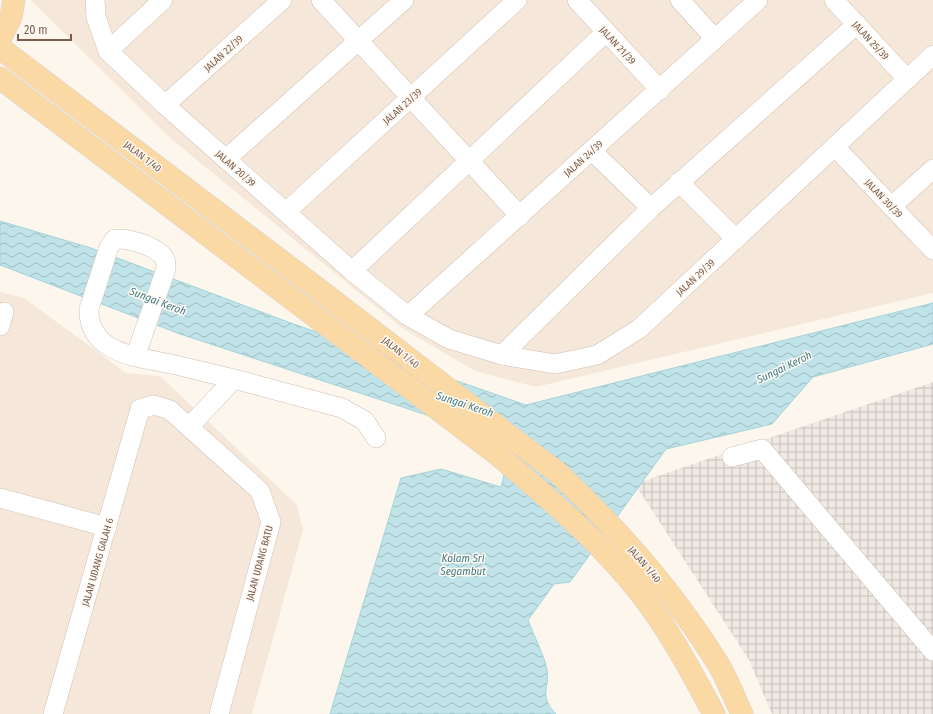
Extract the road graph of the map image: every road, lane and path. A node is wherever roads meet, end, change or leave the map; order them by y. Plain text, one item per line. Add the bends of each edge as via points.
1 (14, 0) edge
2 (95, 0) edge
3 (163, 0) edge
4 (282, 0) edge
5 (321, 0) edge
6 (404, 0) edge
7 (517, 0) edge
8 (577, 0) edge
9 (680, 0) edge
10 (758, 0) edge
11 (834, 0) edge
12 (856, 24) junction
13 (606, 32) junction
14 (0, 39) edge
15 (715, 39) junction
16 (359, 41) junction
17 (0, 48) edge
18 (108, 51) junction
19 (933, 55) edge
20 (0, 78) edge
21 (907, 79) junction
22 (660, 90) junction
23 (411, 98) junction
24 (165, 105) junction
25 (835, 147) junction
26 (592, 151) junction
27 (226, 159) junction
28 (469, 161) junction
29 (933, 169) edge
30 (679, 182) junction
31 (892, 206) junction
32 (651, 208) junction
33 (286, 211) junction
34 (520, 216) junction
35 (736, 239) junction
36 (933, 250) edge
37 (352, 271) junction
38 (408, 316) junction
39 (502, 355) junction
40 (135, 356) junction
41 (234, 379) junction
42 (140, 409) joint
43 (189, 427) junction
44 (376, 438) dead end
45 (732, 457) dead end
46 (0, 498) edge
47 (107, 527) junction
48 (933, 651) edge
49 (53, 714) edge
50 (219, 714) edge
51 (714, 714) edge
52 (742, 714) edge

1 - 14 main road via 11,17
2 - 18 street, JALAN 20/39 via 96,17
3 - 18 street
4 - 24 street, JALAN 22/39
5 - 16 street
6 - 16 street
7 - 23 street, JALAN 23/39
8 - 13 street, JALAN 21/39
9 - 15 street
10 - 15 street, JALAN 24/39
11 - 12 street, JALAN 25/39
12 - 21 street, JALAN 25/39
12 - 30 street
13 - 22 street, JALAN 21/39
13 - 28 street
15 - 22 street, JALAN 24/39
16 - 23 street
16 - 27 street
17 - 52 main road, JALAN 1/40 via 558,473 589,502 658,579 692,623 720,669
18 - 24 street, JALAN 20/39
19 - 21 street, JALAN 29/39
20 - 51 main road via 497,454 563,511 608,555 641,594 670,635
21 - 25 street, JALAN 29/39
22 - 26 street, JALAN 24/39
23 - 28 street
23 - 33 street, JALAN 23/39
24 - 27 street, JALAN 20/39
25 - 31 street, JALAN 30/39
25 - 35 street, JALAN 29/39
26 - 32 street
26 - 34 street, JALAN 24/39
27 - 33 street, JALAN 20/39
28 - 34 street
28 - 37 street
29 - 31 street
30 - 32 street
30 - 35 street
31 - 36 street, JALAN 30/39
32 - 39 street
33 - 37 street, JALAN 20/39
34 - 38 street, JALAN 24/39
35 - 39 street, JALAN 29/39 via 639,329 597,355 554,364
37 - 38 street, JALAN 20/39
38 - 39 street, JALAN 29/39 via 449,339
40 - 40 street via 166,269 166,262 163,255 147,246 122,238 115,239 109,247 89,309 89,319 92,331 119,353
40 - 41 street
41 - 43 street
41 - 44 street via 342,408 365,421
42 - 43 street, JALAN UDANG BATU via 154,405 170,410
42 - 47 street, JALAN UDANG GALAH 6
43 - 50 street, JALAN UDANG BATU via 260,491 271,522
45 - 48 street via 762,449
46 - 47 street
47 - 49 street, JALAN UDANG GALAH 6

